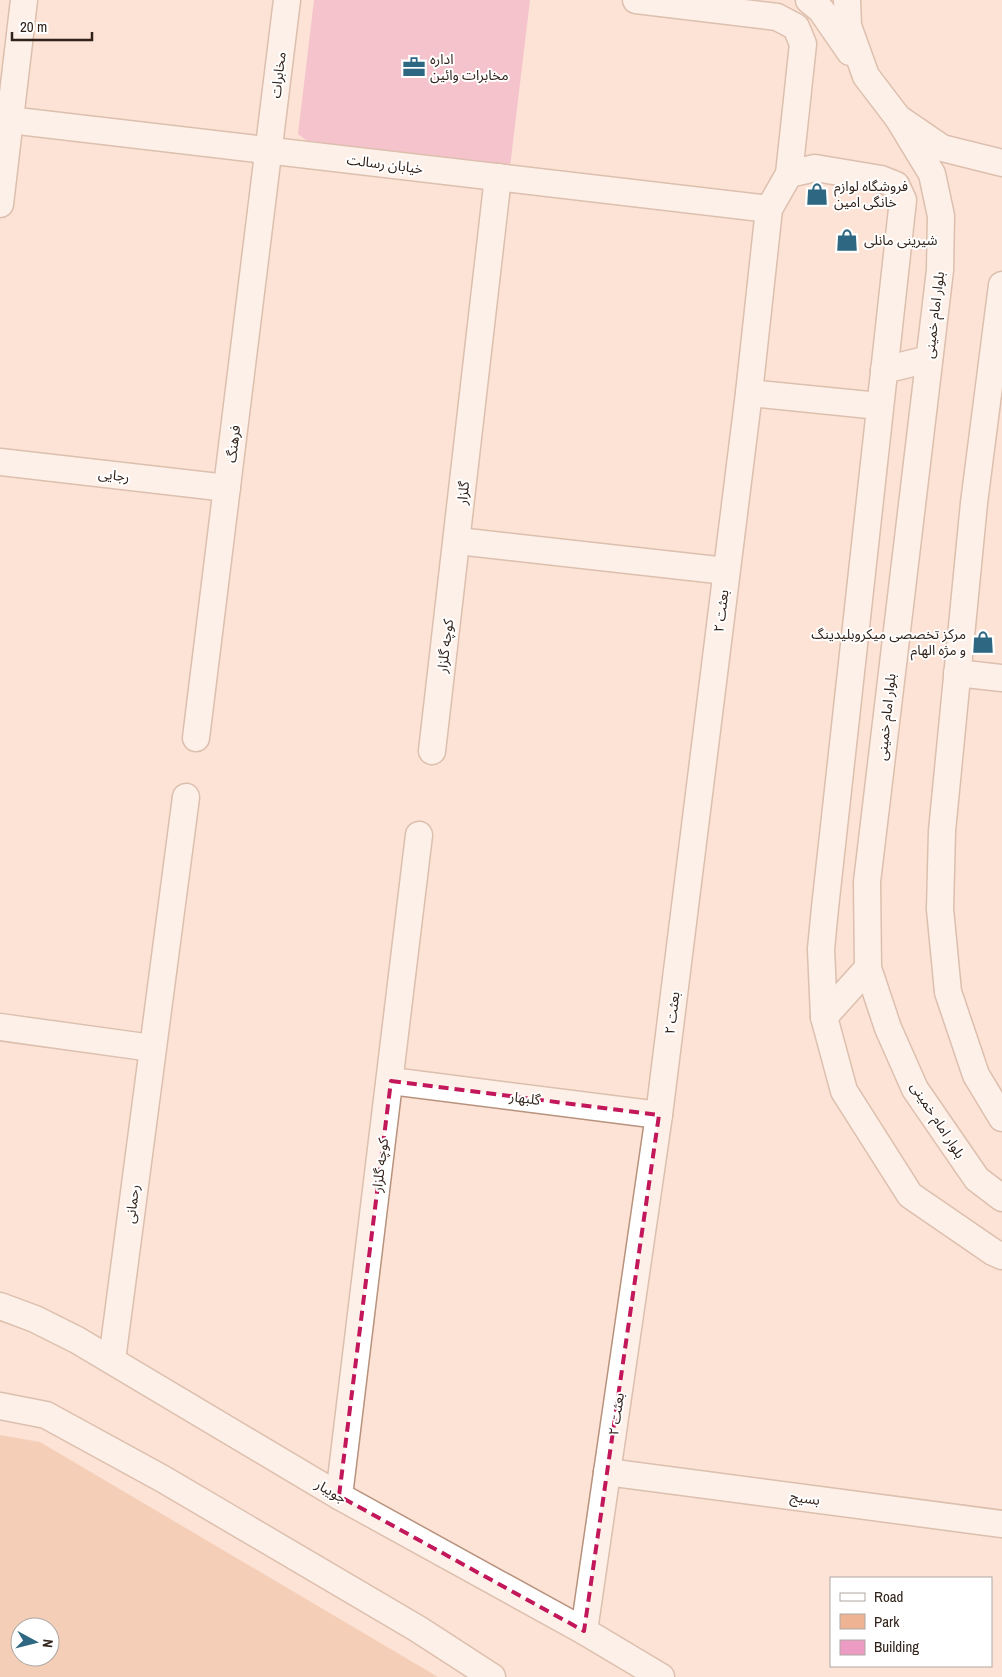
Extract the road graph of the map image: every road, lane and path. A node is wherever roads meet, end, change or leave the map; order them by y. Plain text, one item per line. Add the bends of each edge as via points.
1 (24, 0) edge
2 (287, 0) edge
3 (636, 0) edge
4 (809, 0) edge
5 (847, 0) edge
6 (709, 5) edge
7 (866, 76) junction
8 (898, 118) junction
9 (4, 119) edge
10 (270, 150) junction
11 (1002, 163) edge
12 (788, 174) junction
13 (498, 177) junction
14 (0, 204) edge
15 (769, 208) junction
16 (1002, 285) edge
17 (929, 359) junction
18 (884, 370) junction
19 (749, 393) junction
20 (879, 406) junction
21 (0, 462) edge
22 (227, 488) junction
23 (458, 541) junction
24 (726, 570) junction
25 (957, 673) junction
26 (1002, 678) edge
27 (196, 738) dead end
28 (432, 751) dead end
29 (186, 797) dead end
30 (419, 835) dead end
31 (868, 968) junction
32 (824, 1017) junction
33 (0, 1027) edge
34 (152, 1048) junction
35 (390, 1081) junction
36 (659, 1115) junction
37 (1002, 1118) edge
38 (1002, 1198) edge
39 (1002, 1256) edge
40 (0, 1306) edge
41 (112, 1360) junction
42 (0, 1406) edge
43 (607, 1472) junction
44 (339, 1496) junction
45 (1002, 1524) edge
46 (584, 1631) junction
47 (616, 1650) junction
48 (492, 1677) edge
49 (631, 1677) edge
50 (661, 1677) edge

1 - 9 street
2 - 10 street, مخابرات
3 - 6 street
4 - 7 street via 821,10
5 - 7 street via 848,26
6 - 12 street via 777,18 796,27 803,44
7 - 8 street
8 - 11 street via 942,148
8 - 17 street, بلوار امام خمینی via 932,174 941,216 940,270
9 - 10 street, خیابان رسالت
9 - 14 street
10 - 13 street, خیابان رسالت
10 - 22 street, فرهنگ
12 - 15 street
12 - 18 street via 815,168 881,179 896,185 903,200
13 - 15 street, خیابان رسالت
13 - 23 street, گلزار
15 - 19 street, بعثت ۲
16 - 25 street via 974,503
17 - 18 street
17 - 31 street, بلوار امام خمینی via 867,882
18 - 20 street
19 - 20 street
19 - 24 street, بعثت ۲
20 - 32 street via 821,949
21 - 22 street, رجایی
22 - 27 street, فرهنگ
23 - 24 street
23 - 28 street, کوچه گلزار
24 - 36 street, بعثت ۲
25 - 26 street
25 - 37 street via 942,831 940,908 947,983 976,1075
29 - 34 street, رحمانی
30 - 35 street, کوچه گلزار
31 - 32 street
31 - 38 street, بلوار امام خمینی via 888,1028 916,1089 977,1179
32 - 39 street via 844,1090 910,1195
33 - 34 street
34 - 41 street, رحمانی
35 - 36 street, گلبهار
35 - 44 street, کوچه گلزار
36 - 43 street, بعثت ۲
40 - 41 street, جویبار via 35,1319
41 - 44 street, جویبار
42 - 48 street via 46,1415 163,1479 418,1629
43 - 45 street, بسیج
43 - 46 street, بعثت ۲
44 - 46 street, جویبار
46 - 47 street, جویبار
47 - 49 street
47 - 50 street, جویبار

